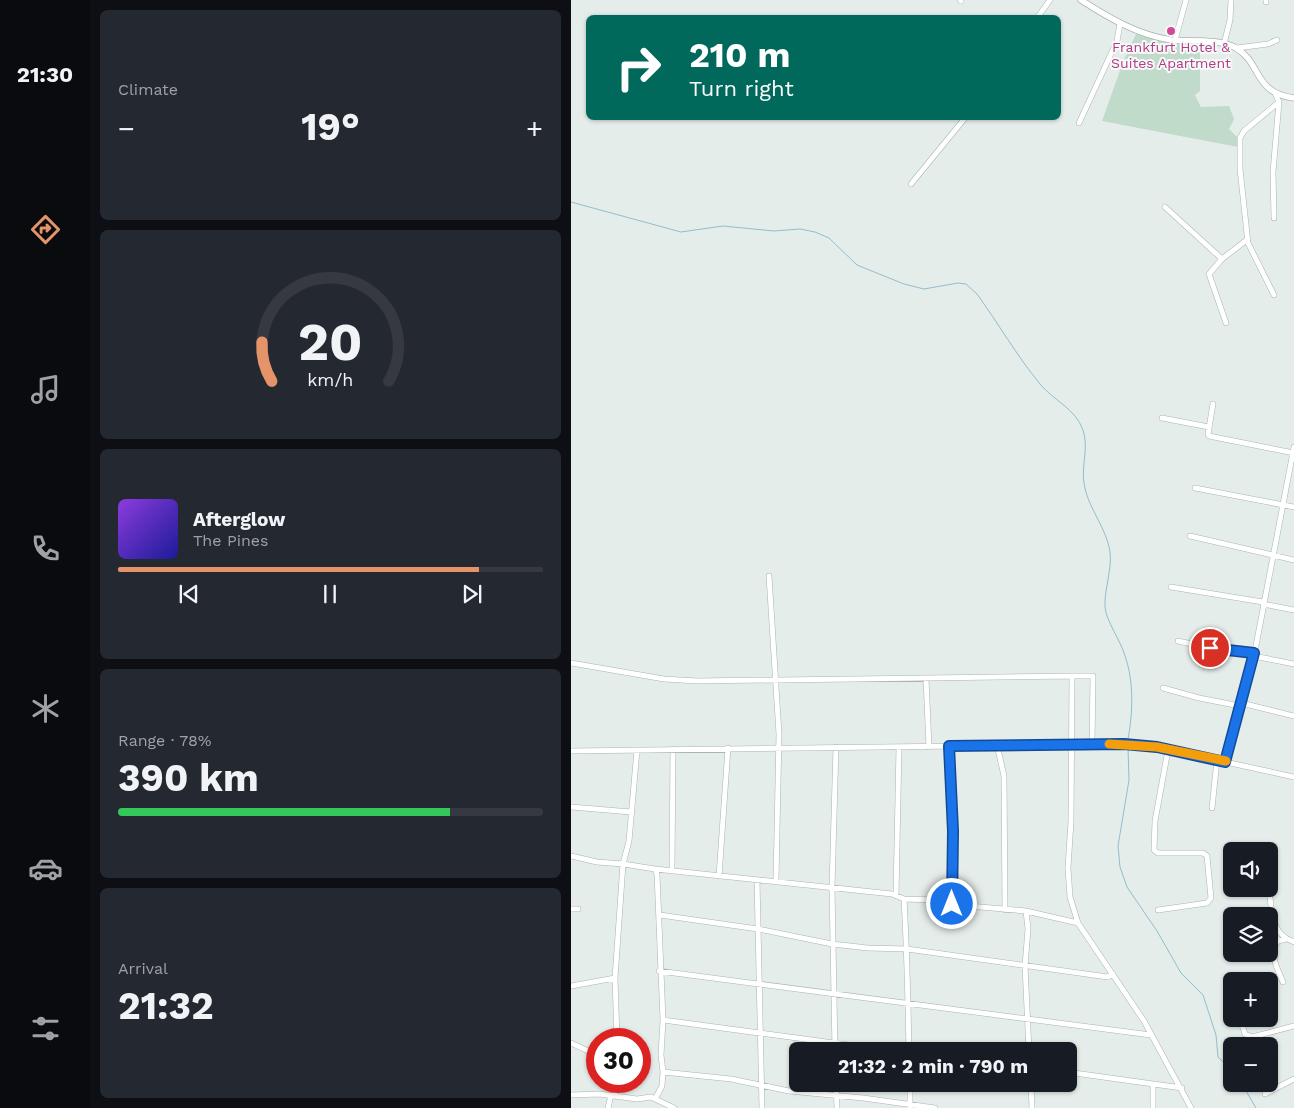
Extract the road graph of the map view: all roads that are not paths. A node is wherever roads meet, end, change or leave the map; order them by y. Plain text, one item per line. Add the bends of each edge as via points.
1 (1049, 0) edge
2 (1081, 0) edge
3 (1186, 0) edge
4 (1231, 0) edge
5 (1039, 15) edge
6 (1120, 24) junction
7 (1175, 40) junction
8 (1277, 40) dead end
9 (1224, 44) junction
10 (1237, 48) junction
11 (1275, 93) junction
12 (1294, 98) edge
13 (1279, 102) junction
14 (963, 120) edge
15 (1079, 123) dead end
16 (911, 184) dead end
17 (1165, 207) dead end
18 (1274, 218) dead end
19 (1248, 239) junction
20 (1222, 259) junction
21 (1274, 294) dead end
22 (1226, 323) dead end
23 (1213, 404) dead end
24 (1162, 418) dead end
25 (1209, 427) junction
26 (1293, 451) edge
27 (1195, 488) dead end
28 (1283, 505) junction
29 (1294, 507) edge
30 (1190, 536) dead end
31 (1273, 555) junction
32 (1294, 560) edge
33 (769, 576) dead end
34 (1171, 587) dead end
35 (1263, 603) junction
36 (1294, 610) edge
37 (1179, 641) dead end
38 (1254, 654) junction
39 (571, 663) edge
40 (1294, 664) edge
41 (1072, 676) junction
42 (926, 679) junction
43 (777, 681) junction
44 (1163, 688) dead end
45 (1241, 705) junction
46 (1294, 716) edge
47 (997, 745) junction
48 (1092, 745) junction
49 (949, 746) junction
50 (1070, 746) junction
51 (836, 747) junction
52 (899, 747) junction
53 (929, 747) junction
54 (728, 748) junction
55 (779, 748) junction
56 (673, 749) junction
57 (637, 750) junction
58 (1167, 750) junction
59 (571, 751) edge
60 (1217, 760) junction
61 (1225, 762) junction
62 (1294, 777) edge
63 (571, 807) edge
64 (1212, 808) dead end
65 (631, 812) junction
66 (571, 856) edge
67 (623, 864) junction
68 (655, 869) junction
69 (672, 869) junction
70 (719, 876) junction
71 (757, 880) junction
72 (776, 882) junction
73 (832, 887) junction
74 (896, 896) junction
75 (1270, 897) edge
76 (904, 899) junction
77 (952, 904) junction
78 (571, 909) edge
79 (578, 909) dead end
80 (1005, 910) junction
81 (1158, 910) dead end
82 (1026, 911) junction
83 (660, 915) junction
84 (1078, 923) junction
85 (758, 929) junction
86 (1286, 939) junction
87 (1294, 942) edge
88 (832, 944) junction
89 (907, 949) junction
90 (1025, 966) junction
91 (659, 971) junction
92 (1113, 974) junction
93 (615, 978) junction
94 (1283, 982) dead end
95 (759, 983) junction
96 (571, 986) edge
97 (834, 995) junction
98 (908, 1004) junction
99 (663, 1020) junction
100 (1028, 1020) junction
101 (1294, 1026) edge
102 (1243, 1027) edge
103 (617, 1028) edge
104 (760, 1034) junction
105 (1151, 1035) junction
106 (820, 1042) edge
107 (835, 1042) edge
108 (909, 1042) edge
109 (1029, 1042) edge
110 (571, 1043) edge
111 (586, 1049) edge
112 (663, 1072) junction
113 (1077, 1073) edge
114 (1294, 1079) edge
115 (1153, 1084) junction
116 (762, 1086) junction
117 (1182, 1088) junction
118 (837, 1092) edge
119 (910, 1092) edge
120 (1031, 1092) edge
121 (614, 1093) edge
122 (1265, 1094) dead end
123 (837, 1095) junction
124 (571, 1096) edge
125 (613, 1096) junction
126 (655, 1099) junction
127 (911, 1106) edge
128 (608, 1108) edge
129 (674, 1108) edge
130 (762, 1108) edge
131 (837, 1108) edge
132 (935, 1108) edge
133 (1032, 1108) edge
134 (1153, 1108) edge
135 (1191, 1108) edge

1 - 5 street
2 - 6 street
3 - 7 street
4 - 9 street
6 - 7 street
6 - 15 street via 1117,41
7 - 9 street
8 - 10 street
9 - 10 street
10 - 11 street via 1246,56 1262,82
11 - 12 street
11 - 13 street
13 - 18 street via 1273,172
13 - 19 street via 1240,138 1239,169
14 - 16 street
17 - 20 street
19 - 20 street
19 - 21 street via 1248,245
20 - 22 street via 1209,274
23 - 25 street
24 - 25 street
25 - 26 street via 1208,434 1212,438
26 - 28 street
27 - 28 street
28 - 29 street
28 - 31 street
30 - 31 street
31 - 32 street
31 - 35 street
33 - 43 street
34 - 35 street
35 - 36 street
35 - 38 street
37 - 38 street
38 - 40 street
38 - 45 street
39 - 43 street via 664,679
41 - 42 street
41 - 48 street via 1093,676
41 - 50 street
42 - 43 street
42 - 53 street
43 - 55 street
44 - 45 street
45 - 46 street
45 - 61 street
47 - 49 street
47 - 50 street
47 - 80 street via 1004,776
48 - 50 street
48 - 58 street via 1124,744
49 - 53 street
49 - 77 street
50 - 84 street via 1068,868 1070,897
51 - 52 street
51 - 55 street
51 - 73 street
52 - 53 street
52 - 74 street
54 - 55 street
54 - 56 street
54 - 70 street
55 - 72 street
56 - 57 street
56 - 69 street
57 - 59 street
57 - 65 street
58 - 60 street
58 - 81 street via 1155,821 1154,850 1158,853 1203,853 1207,856 1211,898 1207,903
60 - 61 street
60 - 64 street
61 - 62 street
63 - 65 street
65 - 67 street
66 - 67 street
67 - 68 street
67 - 93 street
68 - 69 street
68 - 83 street
69 - 70 street
70 - 71 street
71 - 72 street
71 - 85 street
72 - 73 street
73 - 74 street
73 - 88 street
74 - 76 street
75 - 86 street via 1276,930
76 - 77 street
76 - 89 street
77 - 80 street
78 - 79 street
80 - 82 street
82 - 84 street
82 - 90 street
83 - 85 street
83 - 91 street
84 - 92 street
85 - 88 street
85 - 95 street
86 - 87 street
86 - 94 street via 1278,942 1274,950
88 - 89 street
88 - 97 street
89 - 90 street
89 - 98 street
90 - 92 street via 1085,976 1108,977
90 - 100 street
91 - 95 street
91 - 99 street
92 - 105 street
93 - 96 street
93 - 103 street
95 - 97 street
95 - 104 street
97 - 98 street
97 - 107 street
98 - 100 street
98 - 108 street
99 - 104 street
99 - 112 street
100 - 105 street
100 - 109 street
101 - 102 street via 1252,1037 1245,1034
104 - 106 street
104 - 116 street
105 - 117 street
110 - 111 street
112 - 116 street via 731,1079
112 - 126 street via 662,1086
113 - 115 street
114 - 122 street
115 - 117 street
115 - 134 street
116 - 123 street
116 - 130 street
117 - 135 street
118 - 123 street
119 - 127 street
120 - 133 street
121 - 125 street
123 - 127 street
123 - 131 street
124 - 125 street
125 - 126 street
125 - 128 street
126 - 129 street
127 - 132 street

